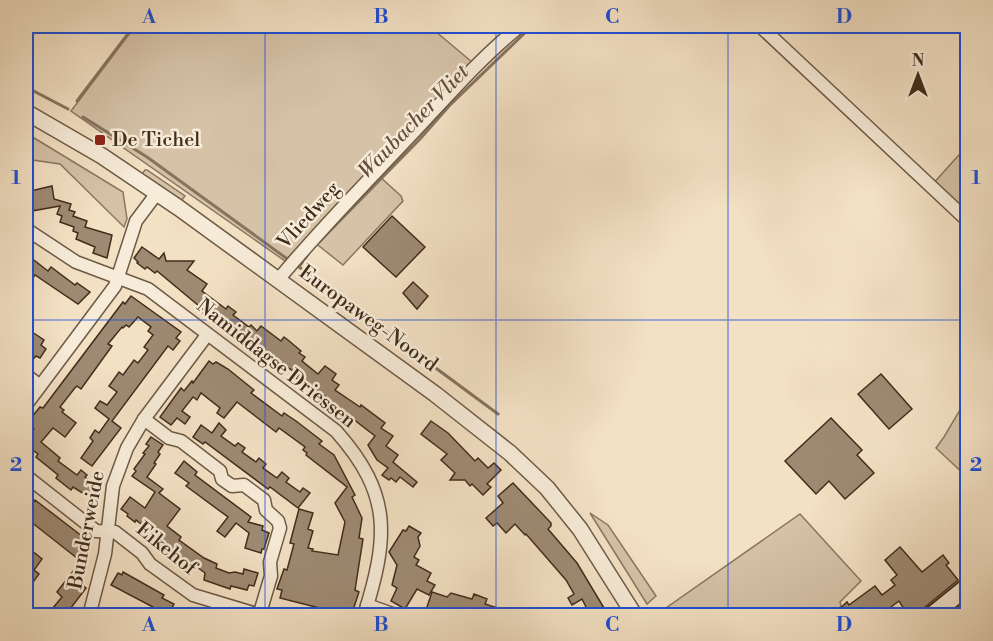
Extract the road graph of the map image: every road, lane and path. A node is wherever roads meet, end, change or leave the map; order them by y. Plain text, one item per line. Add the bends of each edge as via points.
1 (520, 26) edge
2 (760, 26) edge
3 (26, 112) edge
4 (157, 193) junction
5 (968, 221) edge
6 (29, 231) dead end
7 (119, 277) junction
8 (278, 280) junction
9 (207, 335) junction
10 (26, 375) edge
11 (40, 386) junction
12 (26, 405) edge
13 (144, 419) junction
14 (26, 478) edge
15 (107, 531) junction
16 (968, 586) edge
17 (365, 610) edge
18 (88, 615) edge
19 (260, 615) edge
20 (398, 615) edge
21 (635, 615) edge
22 (931, 615) edge

1 - 8 street, Vliedweg via 457,86
2 - 5 street
3 - 4 street, Europaweg-Noord
4 - 7 street via 136,220
4 - 8 street, Europaweg-Noord
6 - 7 street via 76,262
7 - 9 street, Namiddagse Driessen via 148,289
7 - 11 street
8 - 21 street, Europaweg-Noord via 470,420 526,468 580,529
9 - 13 street, Bunderweide
9 - 17 street, Namiddagse Driessen via 336,431 358,458 375,492 382,531 381,554
10 - 11 street
11 - 12 street
13 - 15 street, Bunderweide via 119,466
13 - 19 street via 169,438 181,441 220,471 222,479 232,486 244,485 264,500 266,510 278,521 271,576
14 - 15 street, Eikehof via 96,531
15 - 18 street, Bunderweide
15 - 19 street, Eikehof via 115,532 193,595
16 - 22 main road
17 - 20 street

